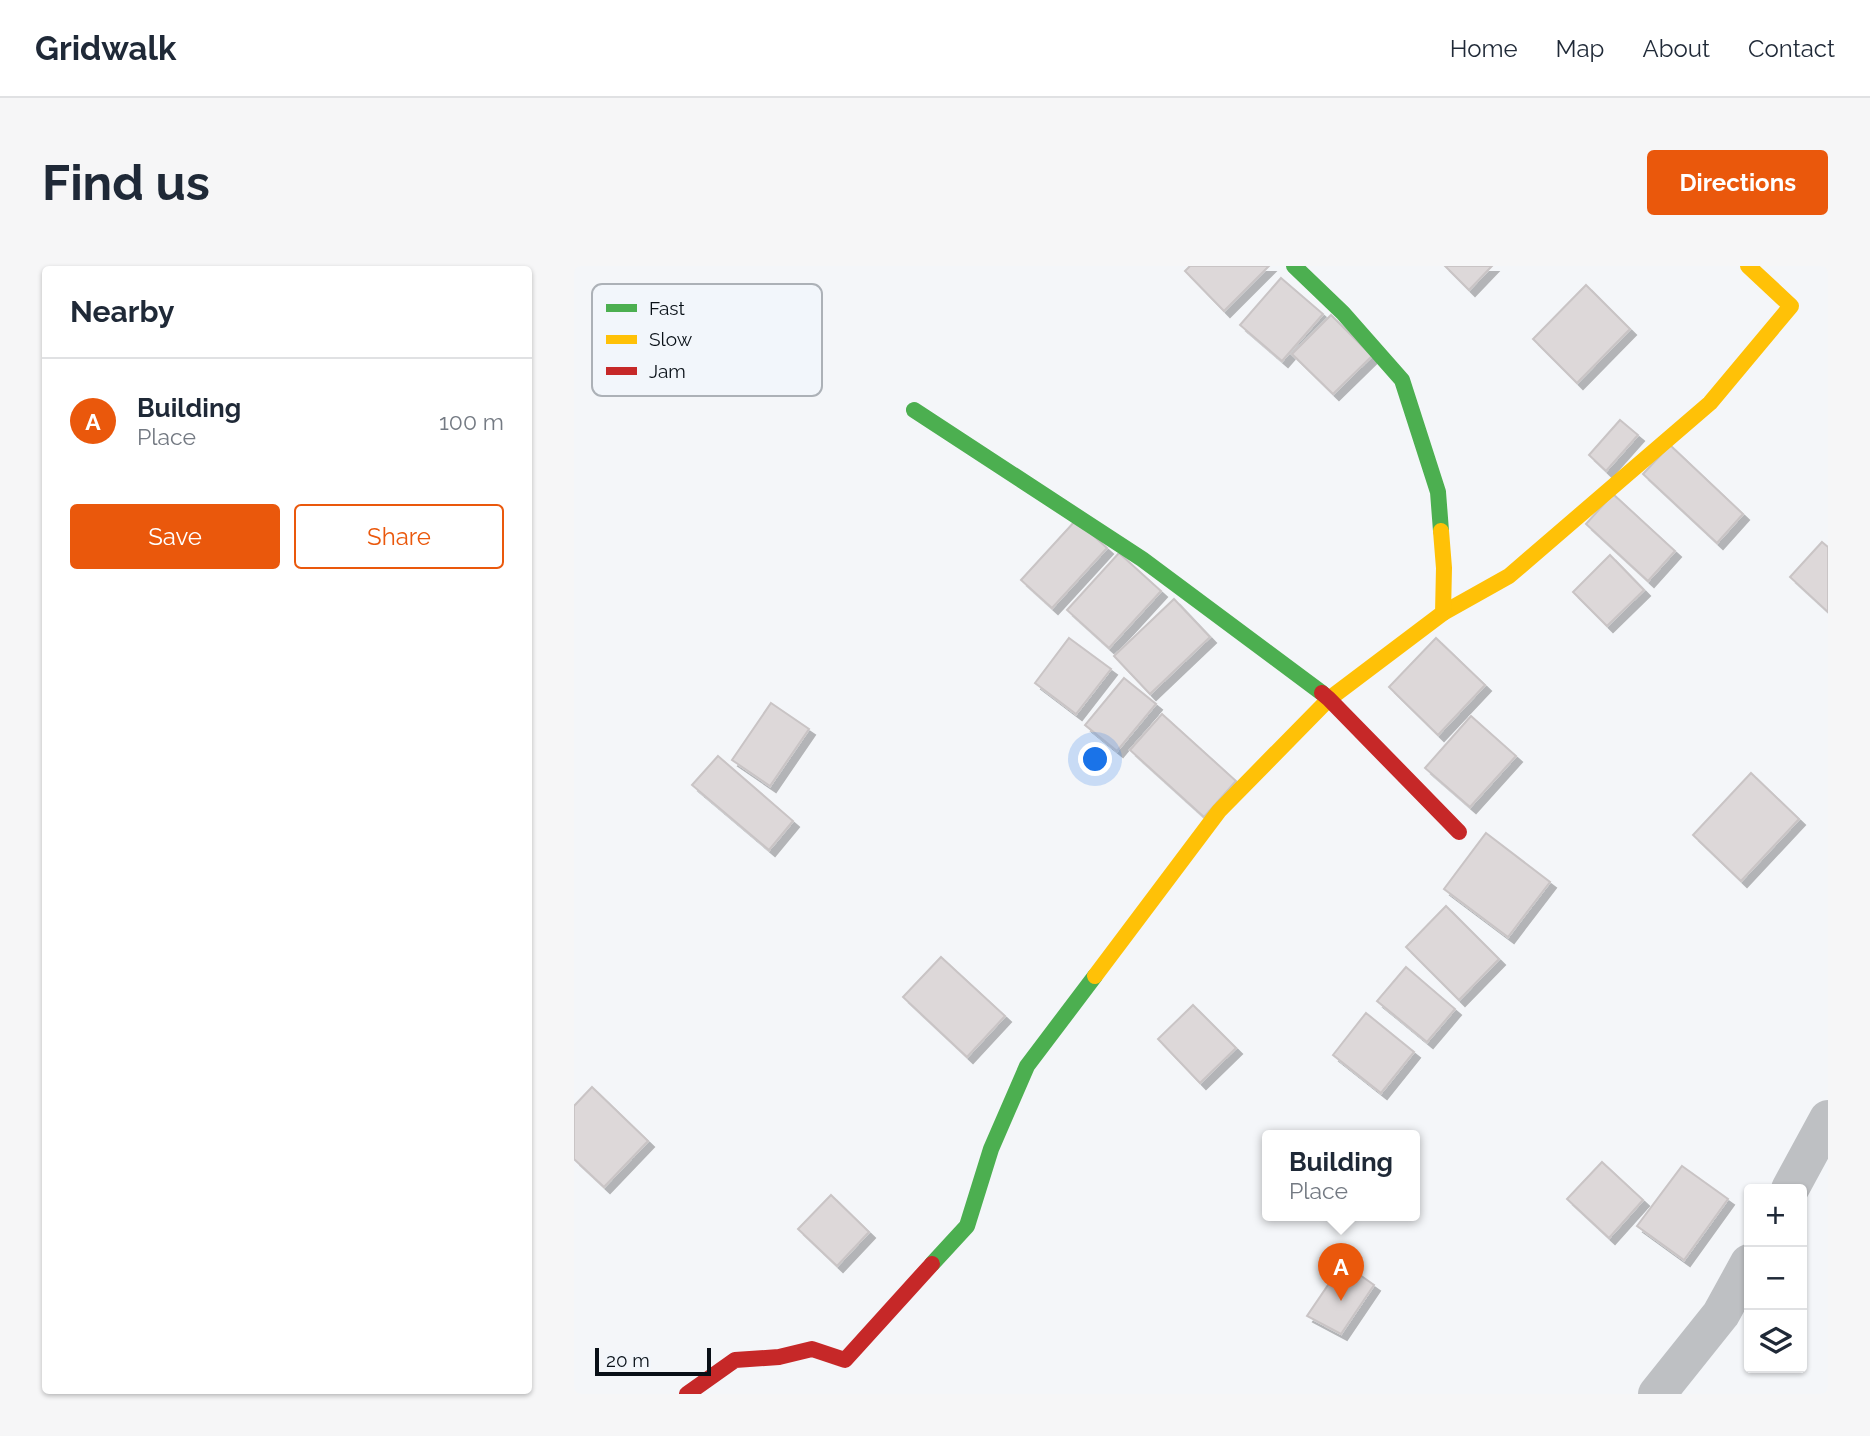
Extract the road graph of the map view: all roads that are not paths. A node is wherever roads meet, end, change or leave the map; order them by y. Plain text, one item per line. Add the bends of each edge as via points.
1 (1294, 266) edge
2 (1748, 266) edge
3 (914, 410) dead end
4 (1443, 613) junction
5 (1329, 699) junction
6 (1459, 832) dead end
7 (1828, 1119) edge
8 (1793, 1184) edge
9 (1744, 1272) edge
10 (687, 1394) edge
11 (1657, 1394) edge

1 - 4 street via 1402,380 1438,492
2 - 4 street via 1791,306 1710,403 1509,576
3 - 5 street via 1142,559
4 - 5 street
5 - 6 street
5 - 10 street via 1219,811 1027,1066 991,1149 967,1226 845,1360 813,1349 735,1360
7 - 8 street
9 - 11 street via 1721,1314

